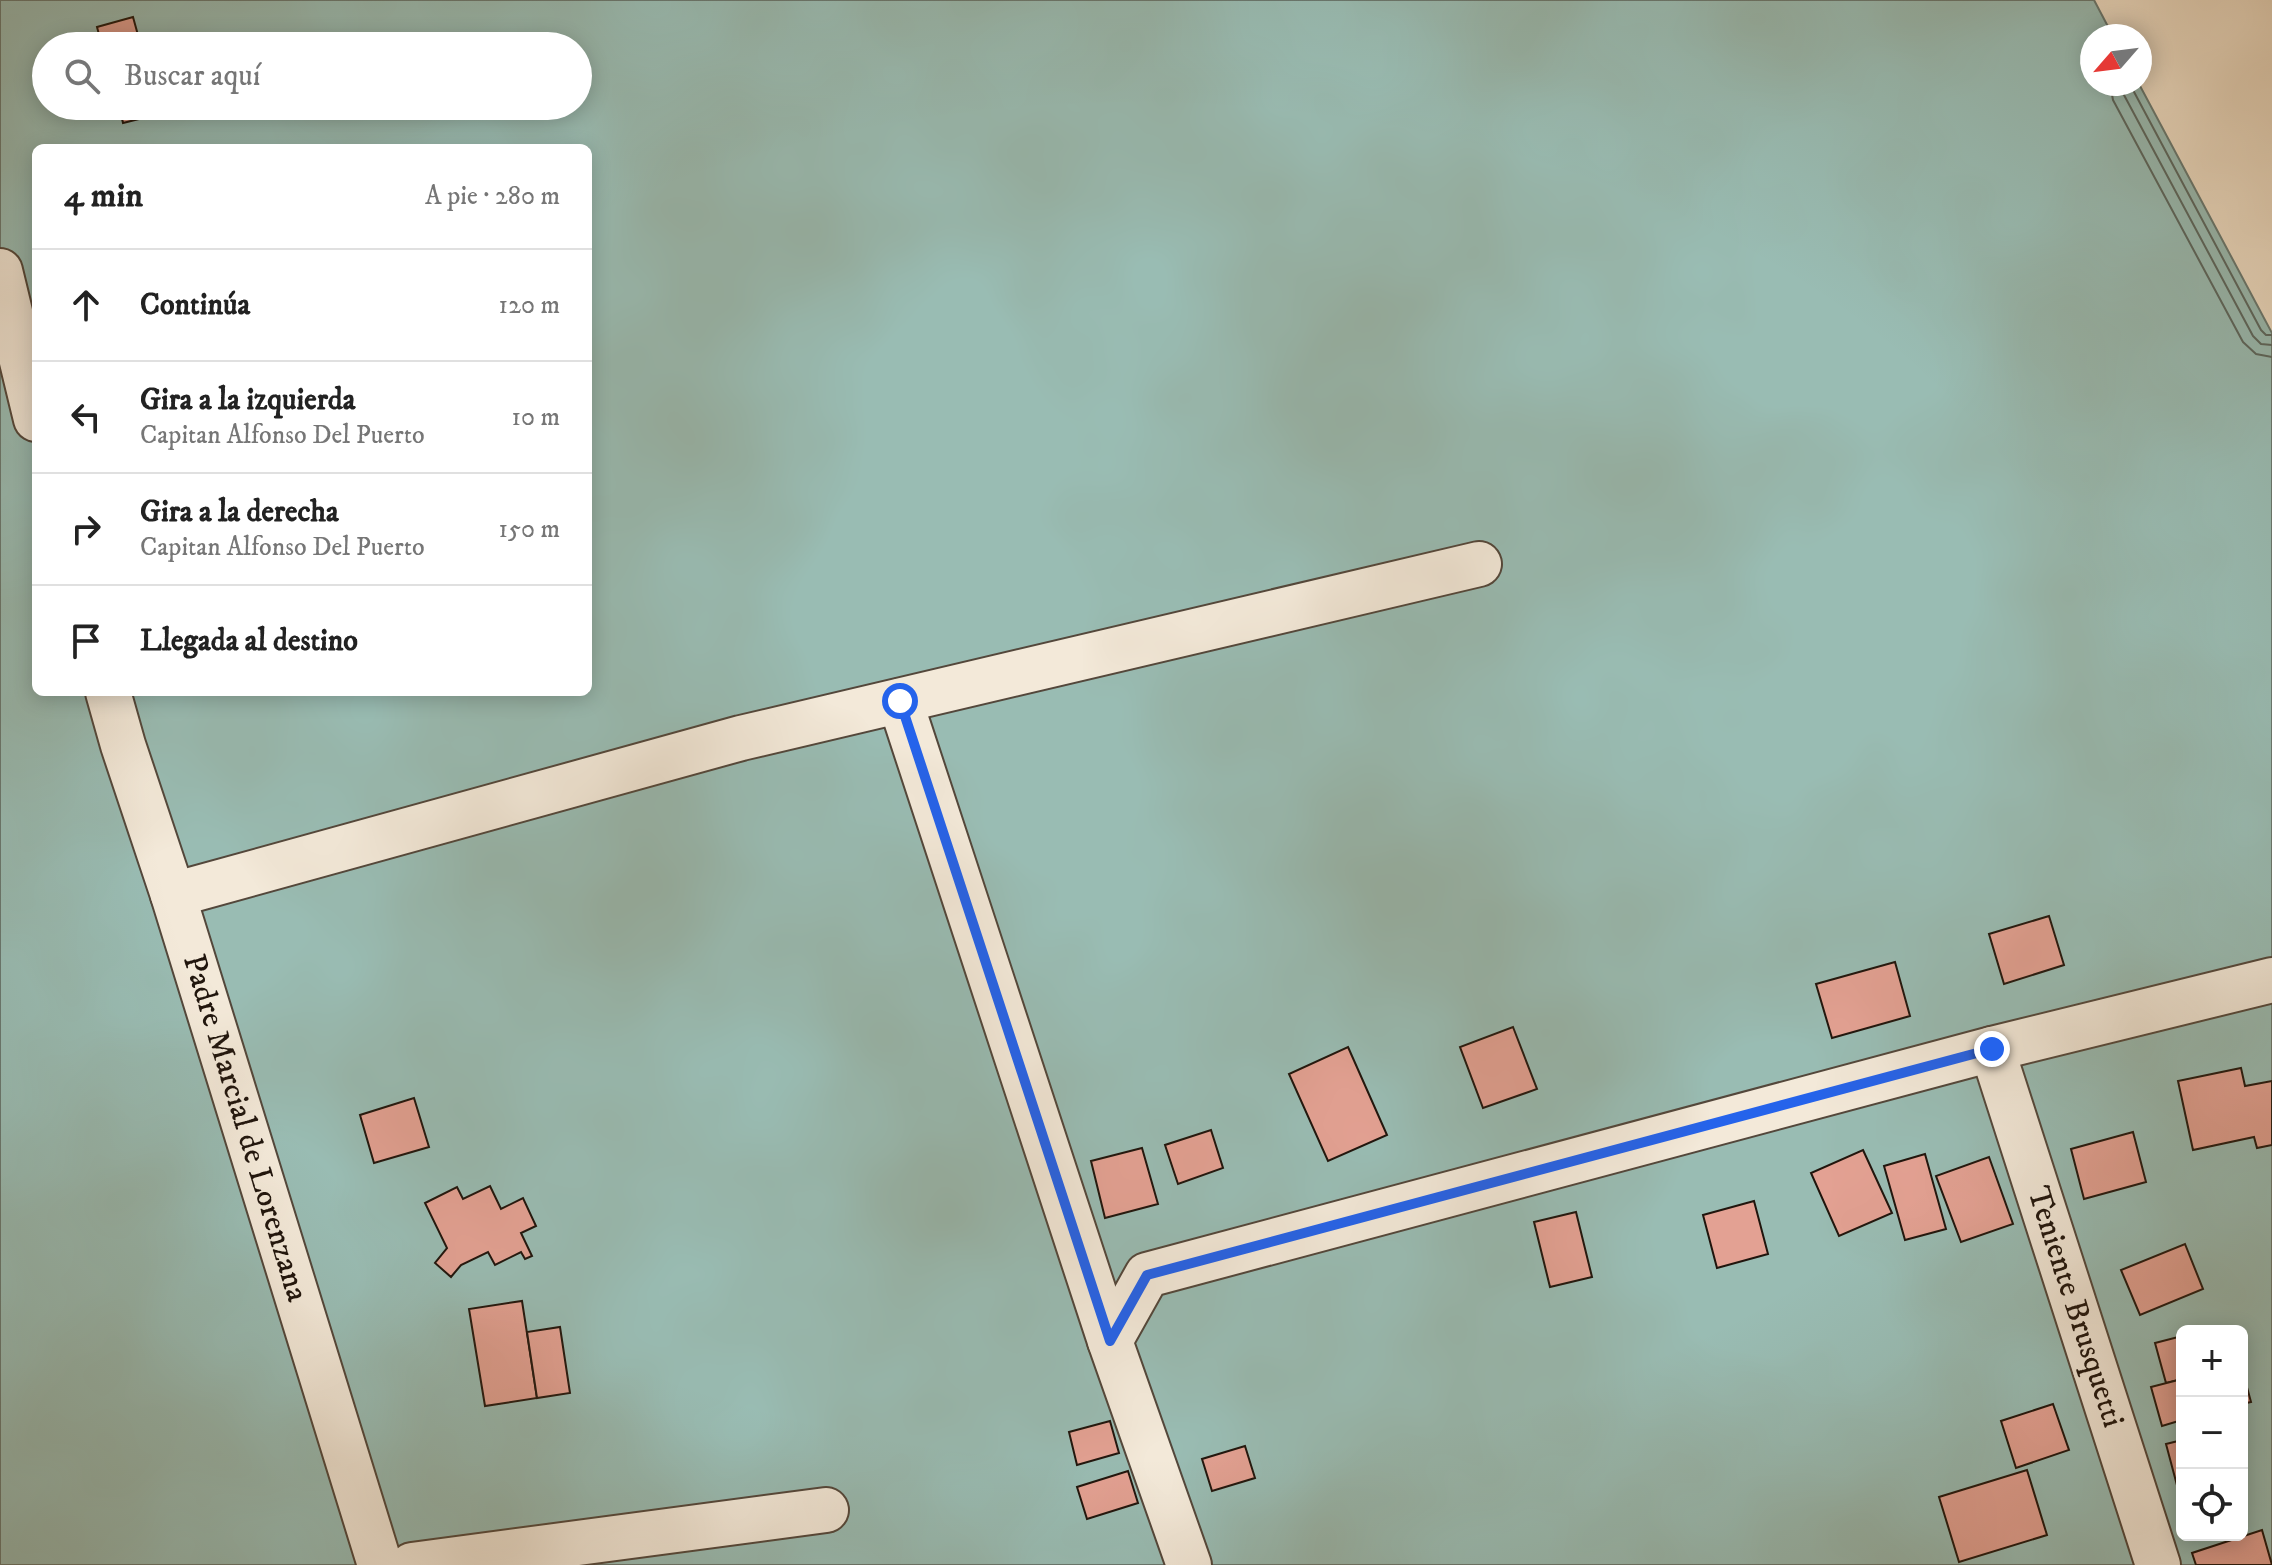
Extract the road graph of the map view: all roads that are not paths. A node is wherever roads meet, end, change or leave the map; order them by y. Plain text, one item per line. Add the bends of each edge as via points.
1 (0, 271) edge
2 (22, 401) edge
3 (1479, 564) dead end
4 (109, 696) edge
5 (900, 701) junction
6 (173, 895) junction
7 (2272, 980) edge
8 (1992, 1049) junction
9 (1110, 1341) junction
10 (826, 1510) dead end
11 (380, 1565) edge
12 (412, 1565) edge
13 (1189, 1565) edge
14 (2158, 1565) edge

1 - 2 street
3 - 5 street
4 - 6 street, Padre Marcial de Lorenzana
5 - 6 street via 741,738
5 - 9 street
6 - 11 street, Padre Marcial de Lorenzana
7 - 8 street
8 - 9 street via 1147,1275
8 - 14 street, Teniente Brusquetti
9 - 13 street
10 - 12 street

